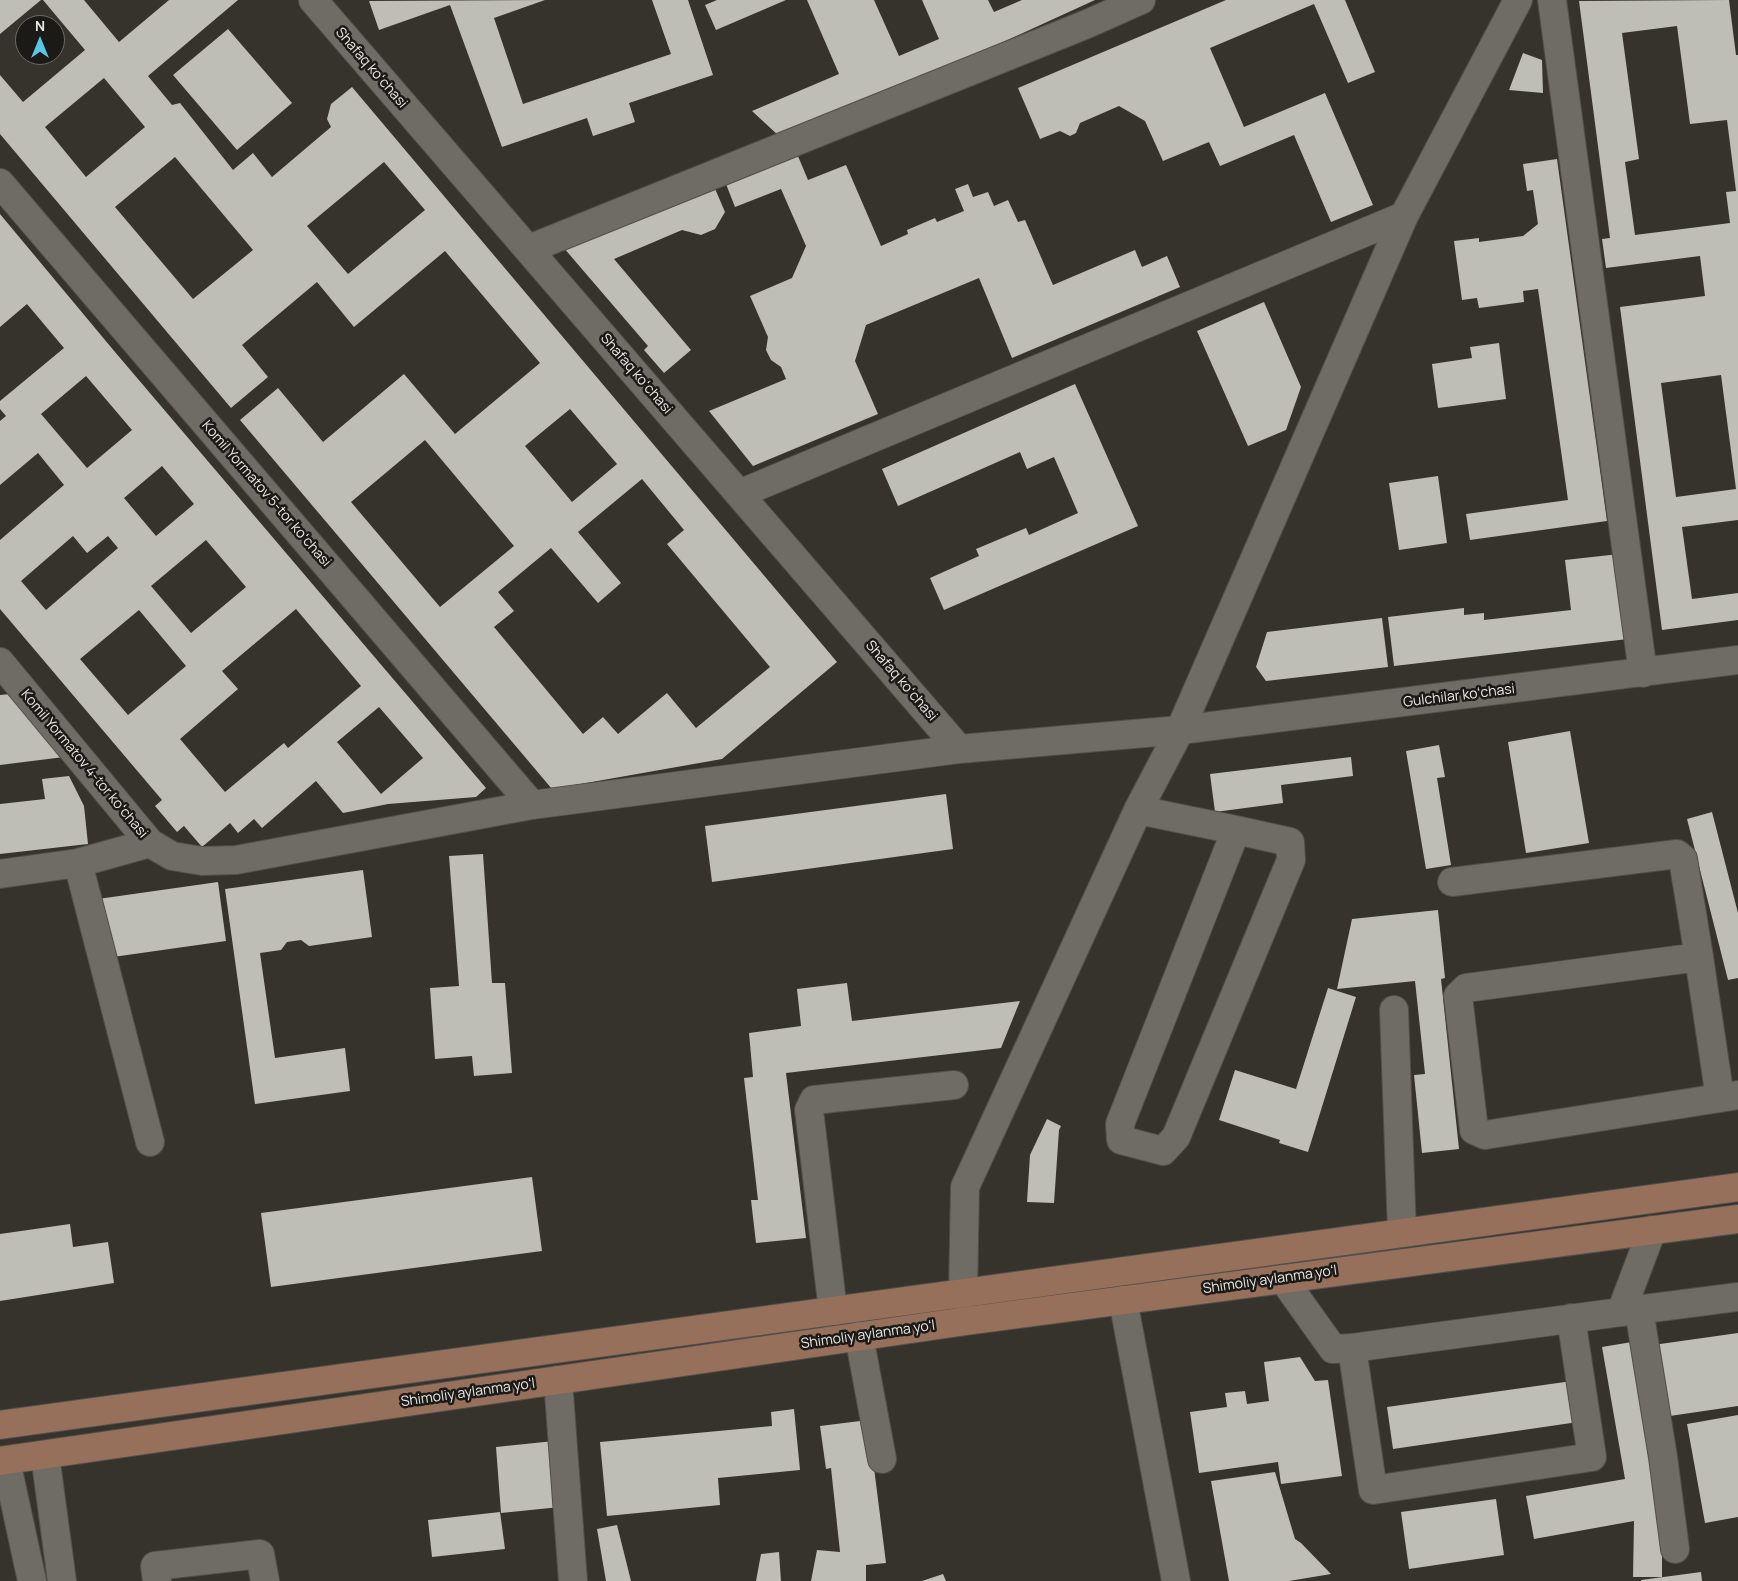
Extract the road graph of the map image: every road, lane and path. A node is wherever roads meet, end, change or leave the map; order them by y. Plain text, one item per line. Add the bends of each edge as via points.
1 (313, 0) edge
2 (1141, 0) edge
3 (1518, 0) edge
4 (1552, 0) edge
5 (0, 183) edge
6 (1404, 216) junction
7 (529, 249) junction
8 (739, 494) junction
9 (1738, 660) edge
10 (0, 662) edge
11 (1643, 673) junction
12 (1180, 730) junction
13 (959, 749) junction
14 (532, 805) junction
15 (1138, 810) junction
16 (1236, 830) junction
17 (150, 843) junction
18 (78, 863) junction
19 (0, 874) edge
20 (1452, 882) dead end
21 (1699, 957) junction
22 (1394, 1010) dead end
23 (954, 1085) dead end
24 (1729, 1096) edge
25 (150, 1142) dead end
26 (1738, 1187) edge
27 (1647, 1200) junction
28 (1738, 1219) edge
29 (1652, 1230) junction
30 (1402, 1233) junction
31 (1283, 1278) junction
32 (963, 1293) junction
33 (1738, 1297) edge
34 (1123, 1300) junction
35 (832, 1311) junction
36 (1630, 1311) junction
37 (1571, 1318) junction
38 (660, 1334) junction
39 (860, 1336) junction
40 (1352, 1348) junction
41 (666, 1364) junction
42 (558, 1380) junction
43 (0, 1425) edge
44 (45, 1455) junction
45 (882, 1459) dead end
46 (3, 1461) edge
47 (1675, 1549) dead end
48 (32, 1581) edge
49 (62, 1581) edge
50 (157, 1581) edge
51 (265, 1581) edge
52 (573, 1581) edge
53 (1176, 1581) edge

1 - 7 street, Shafaq koʻchasi
2 - 7 street
3 - 6 street
4 - 11 street
5 - 14 street, Komil Yormatov 5-tor koʻchasi
6 - 8 street
6 - 12 street
7 - 8 street, Shafaq koʻchasi
8 - 13 street, Shafaq koʻchasi
9 - 11 street, Gulchilar koʻchasi
10 - 17 street, Komil Yormatov 4-tor koʻchasi
11 - 12 street, Gulchilar koʻchasi
12 - 13 street, Gulchilar koʻchasi
12 - 15 street
13 - 14 street, Gulchilar koʻchasi
14 - 17 street, Komil Yormatov 4-tor koʻchasi via 236,860 202,861 172,856
15 - 16 street
15 - 32 street via 965,1188
16 - 16 street via 1290,842 1291,860 1176,1137 1163,1151 1121,1140 1120,1124
17 - 18 street
18 - 19 street
18 - 25 street
20 - 21 street via 1677,854 1682,859
21 - 24 street
21 - 24 street via 1466,988 1458,996 1474,1130 1485,1135
22 - 30 street
23 - 35 street via 814,1100 809,1110
26 - 27 main road, Shimoliy aylanma yoʻl
27 - 29 main road
27 - 30 main road, Shimoliy aylanma yoʻl
28 - 29 main road, Shimoliy aylanma yoʻl
29 - 31 main road, Shimoliy aylanma yoʻl
29 - 36 street
30 - 32 main road, Shimoliy aylanma yoʻl
31 - 34 main road, Shimoliy aylanma yoʻl
31 - 40 street via 1333,1348
32 - 35 main road, Shimoliy aylanma yoʻl
33 - 36 street
34 - 39 main road, Shimoliy aylanma yoʻl
34 - 53 street
35 - 38 main road, Shimoliy aylanma yoʻl
36 - 37 street
36 - 47 street via 1663,1457
37 - 40 street
37 - 40 street via 1592,1457 1373,1490
38 - 41 main road
38 - 43 main road, Shimoliy aylanma yoʻl
39 - 41 main road, Shimoliy aylanma yoʻl
39 - 45 street
41 - 42 main road, Shimoliy aylanma yoʻl
42 - 44 main road, Shimoliy aylanma yoʻl
42 - 52 street
44 - 46 main road, Shimoliy aylanma yoʻl
44 - 49 street
46 - 48 street
50 - 51 street via 156,1566 260,1554

